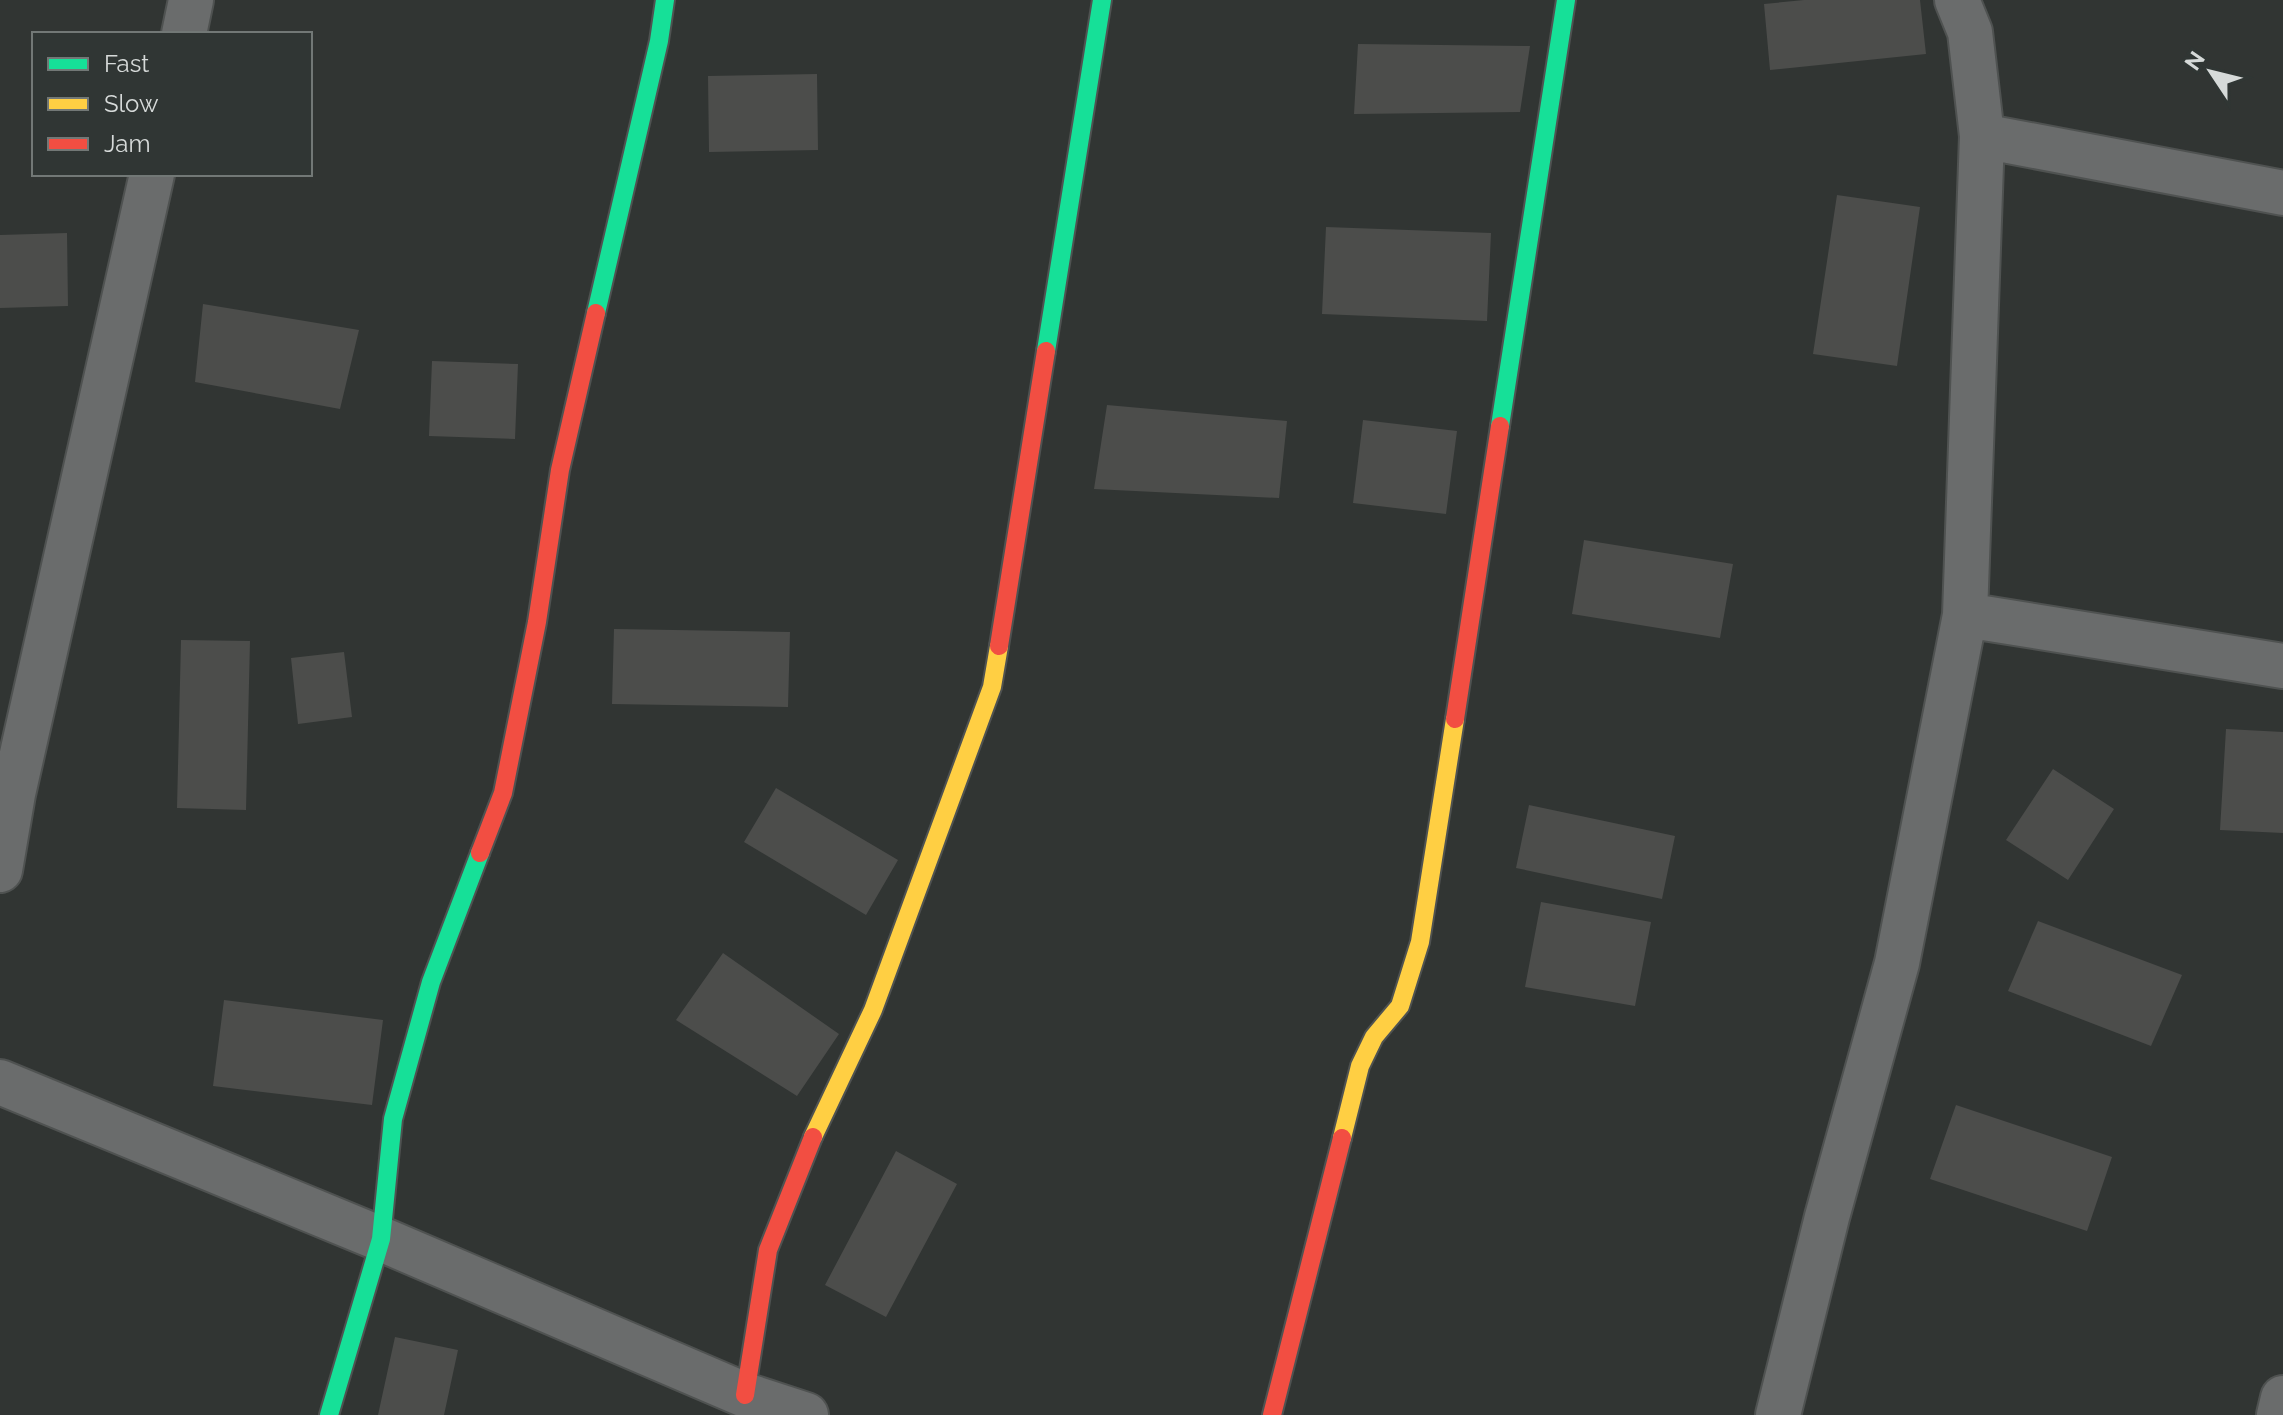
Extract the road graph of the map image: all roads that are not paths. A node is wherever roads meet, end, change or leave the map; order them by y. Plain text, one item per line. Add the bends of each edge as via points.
1 (191, 0) edge
2 (665, 0) edge
3 (1102, 0) edge
4 (1566, 0) edge
5 (1957, 0) edge
6 (184, 32) edge
7 (1982, 136) junction
8 (152, 176) edge
9 (2283, 193) edge
10 (1965, 615) junction
11 (2283, 666) edge
12 (0, 870) edge
13 (0, 1082) edge
14 (381, 1239) junction
15 (745, 1395) junction
16 (2283, 1398) edge
17 (329, 1415) edge
18 (806, 1415) edge
19 (1272, 1415) edge
20 (1778, 1415) edge
21 (2279, 1415) edge

1 - 6 street
2 - 14 street via 560,470 503,793 426,997 393,1119
3 - 15 street via 992,687 873,1010 805,1153 768,1250
4 - 19 street via 1420,942 1400,1006 1374,1037 1360,1066
5 - 7 street via 1970,32
7 - 9 street
7 - 10 street
8 - 12 street
10 - 11 street
10 - 20 street via 1897,963
13 - 14 street
14 - 15 street
14 - 17 street
15 - 18 street
16 - 21 street

